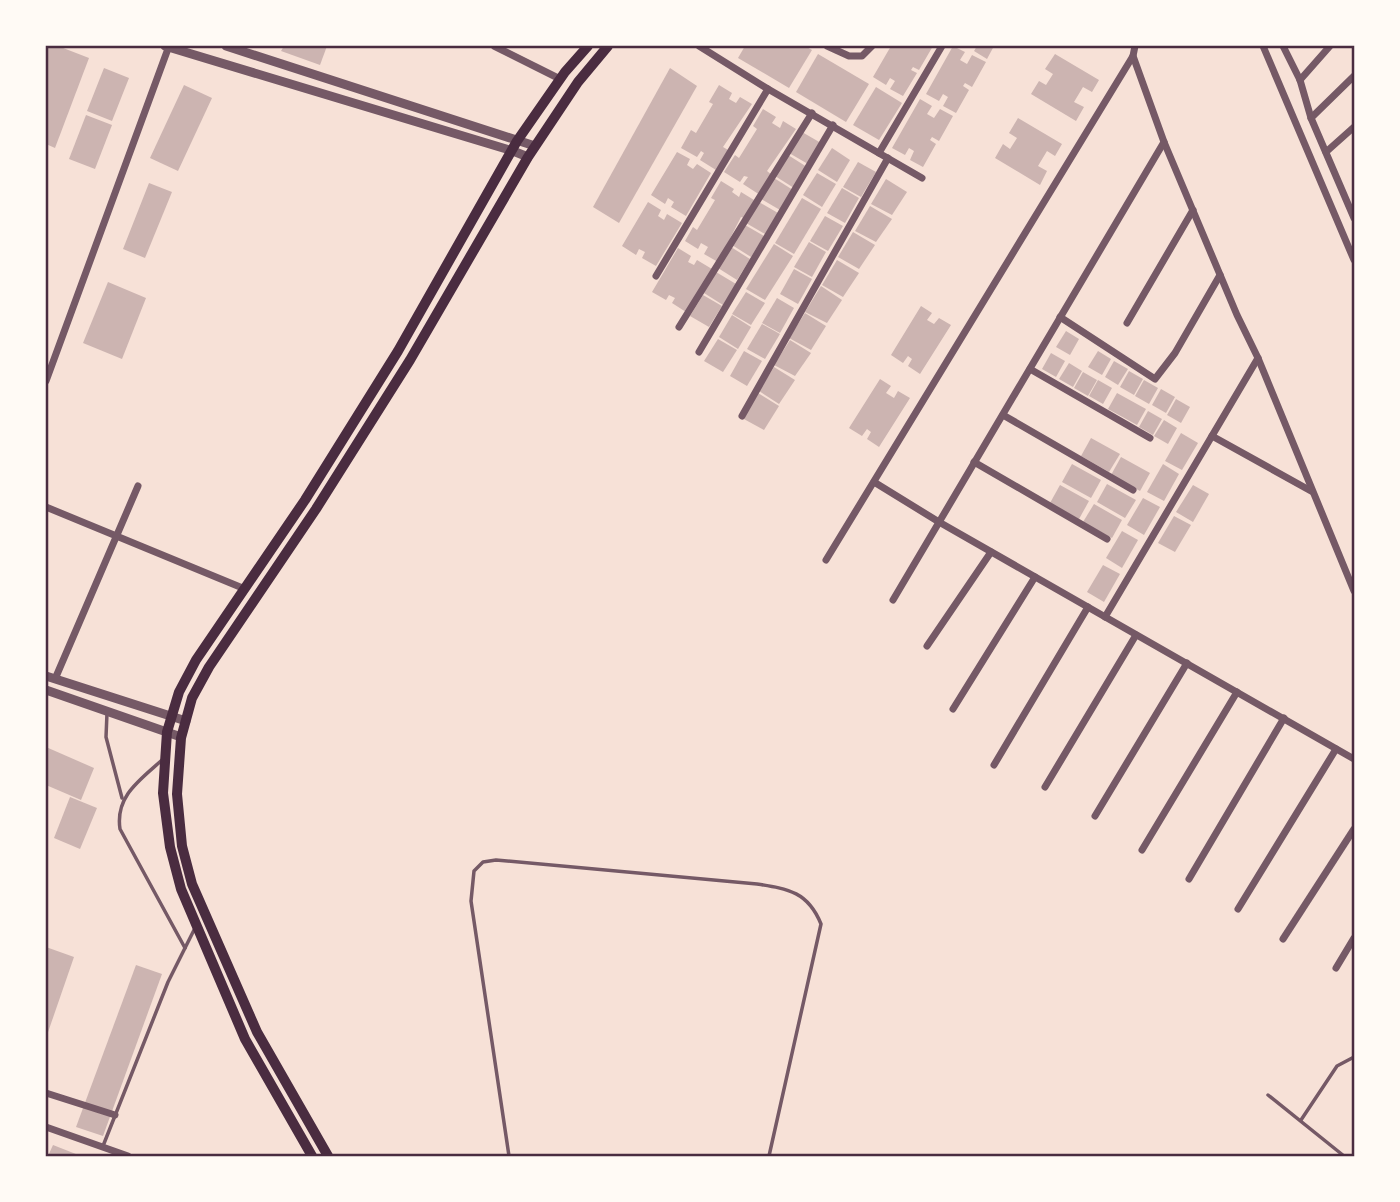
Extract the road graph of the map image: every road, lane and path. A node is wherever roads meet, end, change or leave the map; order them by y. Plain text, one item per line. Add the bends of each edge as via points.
1 (167, 46) edge
2 (226, 46) edge
3 (494, 46) edge
4 (588, 46) edge
5 (608, 46) edge
6 (699, 46) edge
7 (827, 46) edge
8 (872, 46) edge
9 (942, 46) edge
10 (1135, 46) edge
11 (1263, 46) edge
12 (1283, 46) edge
13 (1330, 46) edge
14 (1133, 56) junction
15 (1354, 76) edge
16 (560, 79) junction
17 (1300, 80) junction
18 (768, 89) junction
19 (812, 113) junction
20 (1311, 118) junction
21 (833, 125) junction
22 (1354, 127) edge
23 (1164, 142) junction
24 (515, 146) junction
25 (535, 146) junction
26 (1326, 152) junction
27 (878, 153) junction
28 (528, 157) junction
29 (888, 158) junction
30 (922, 178) dead end
31 (1193, 210) junction
32 (1354, 218) edge
33 (1354, 260) edge
34 (1220, 275) junction
35 (656, 276) dead end
36 (1060, 317) junction
37 (1127, 323) dead end
38 (679, 327) dead end
39 (699, 352) dead end
40 (1258, 358) junction
41 (1030, 369) junction
42 (46, 381) edge
43 (1003, 415) junction
44 (742, 416) dead end
45 (1212, 436) junction
46 (1150, 438) dead end
47 (974, 462) junction
48 (874, 482) junction
49 (138, 486) dead end
50 (1133, 490) dead end
51 (1312, 492) junction
52 (46, 507) edge
53 (939, 522) junction
54 (117, 537) junction
55 (1107, 540) dead end
56 (991, 552) junction
57 (826, 560) dead end
58 (1035, 577) junction
59 (245, 589) junction
60 (1354, 591) edge
61 (893, 600) dead end
62 (1088, 607) junction
63 (1105, 617) junction
64 (1136, 635) junction
65 (927, 646) dead end
66 (1187, 663) junction
67 (50, 678) edge
68 (46, 690) edge
69 (1237, 692) junction
70 (953, 709) dead end
71 (107, 711) junction
72 (172, 716) junction
73 (1284, 719) junction
74 (186, 721) junction
75 (167, 732) junction
76 (181, 737) junction
77 (1336, 748) junction
78 (166, 756) junction
79 (1354, 759) edge
80 (994, 765) dead end
81 (1045, 787) dead end
82 (123, 799) junction
83 (1095, 816) dead end
84 (1354, 829) edge
85 (1142, 850) dead end
86 (1189, 879) dead end
87 (1238, 909) dead end
88 (196, 926) junction
89 (1354, 938) edge
90 (1283, 939) dead end
91 (185, 948) junction
92 (1336, 968) dead end
93 (1354, 1057) edge
94 (46, 1093) edge
95 (1268, 1095) dead end
96 (115, 1115) junction
97 (1300, 1121) junction
98 (46, 1127) edge
99 (103, 1147) junction
100 (116, 1155) edge
101 (128, 1157) edge
102 (312, 1157) edge
103 (328, 1157) edge
104 (509, 1157) edge
105 (769, 1157) edge
106 (1344, 1157) edge

1 - 24 street
1 - 42 street
2 - 24 street via 484,128
3 - 16 street
4 - 16 main road
5 - 25 main road
6 - 18 street
7 - 8 street via 849,56 862,56
9 - 27 street
10 - 14 street
11 - 33 street
12 - 17 street
13 - 17 street
14 - 23 street
14 - 48 street
15 - 20 street
16 - 24 main road
17 - 20 street
18 - 19 street
18 - 35 street
19 - 21 street
19 - 38 street
20 - 26 street
21 - 27 street
21 - 39 street
22 - 26 street
23 - 31 street
23 - 36 street
24 - 25 street
24 - 28 street
24 - 59 main road via 398,351
25 - 28 main road
26 - 32 street
27 - 29 street
28 - 74 main road via 410,360 209,667
29 - 30 street
29 - 44 street
31 - 34 street
31 - 37 street
34 - 36 street via 1155,379
34 - 40 street
36 - 41 street
40 - 45 street
40 - 51 street
41 - 43 street
41 - 46 street
43 - 47 street
43 - 50 street
45 - 51 street
45 - 63 street
47 - 53 street
47 - 55 street
48 - 53 street
48 - 57 street
49 - 54 street
51 - 60 street
52 - 54 street
53 - 56 street
53 - 61 street
54 - 59 street
54 - 67 street
56 - 58 street
56 - 65 street
58 - 62 street
58 - 70 street
59 - 72 main road via 197,660
62 - 63 street
62 - 80 street
63 - 64 street
64 - 66 street
64 - 81 street
66 - 69 street
66 - 83 street
67 - 72 street
68 - 71 street
69 - 73 street
69 - 85 street
71 - 75 street
71 - 82 lane via 107,744
72 - 74 street
72 - 75 main road
73 - 77 street
73 - 86 street
74 - 76 main road
75 - 76 street
75 - 78 main road
76 - 103 main road via 177,794 182,846 192,884 257,1032
77 - 79 street
77 - 87 street
78 - 82 lane via 132,785
78 - 88 main road via 163,793 170,847
82 - 91 lane via 120,829
84 - 90 street
88 - 91 lane
88 - 102 main road via 245,1039
89 - 92 street
91 - 96 lane
93 - 97 lane via 1337,1066
94 - 96 street
95 - 97 lane
96 - 99 lane
97 - 106 lane
98 - 99 street
99 - 100 street
100 - 101 street
104 - 105 lane via 471,901 474,871 483,862 496,860 757,884 785,889 815,908 821,924

